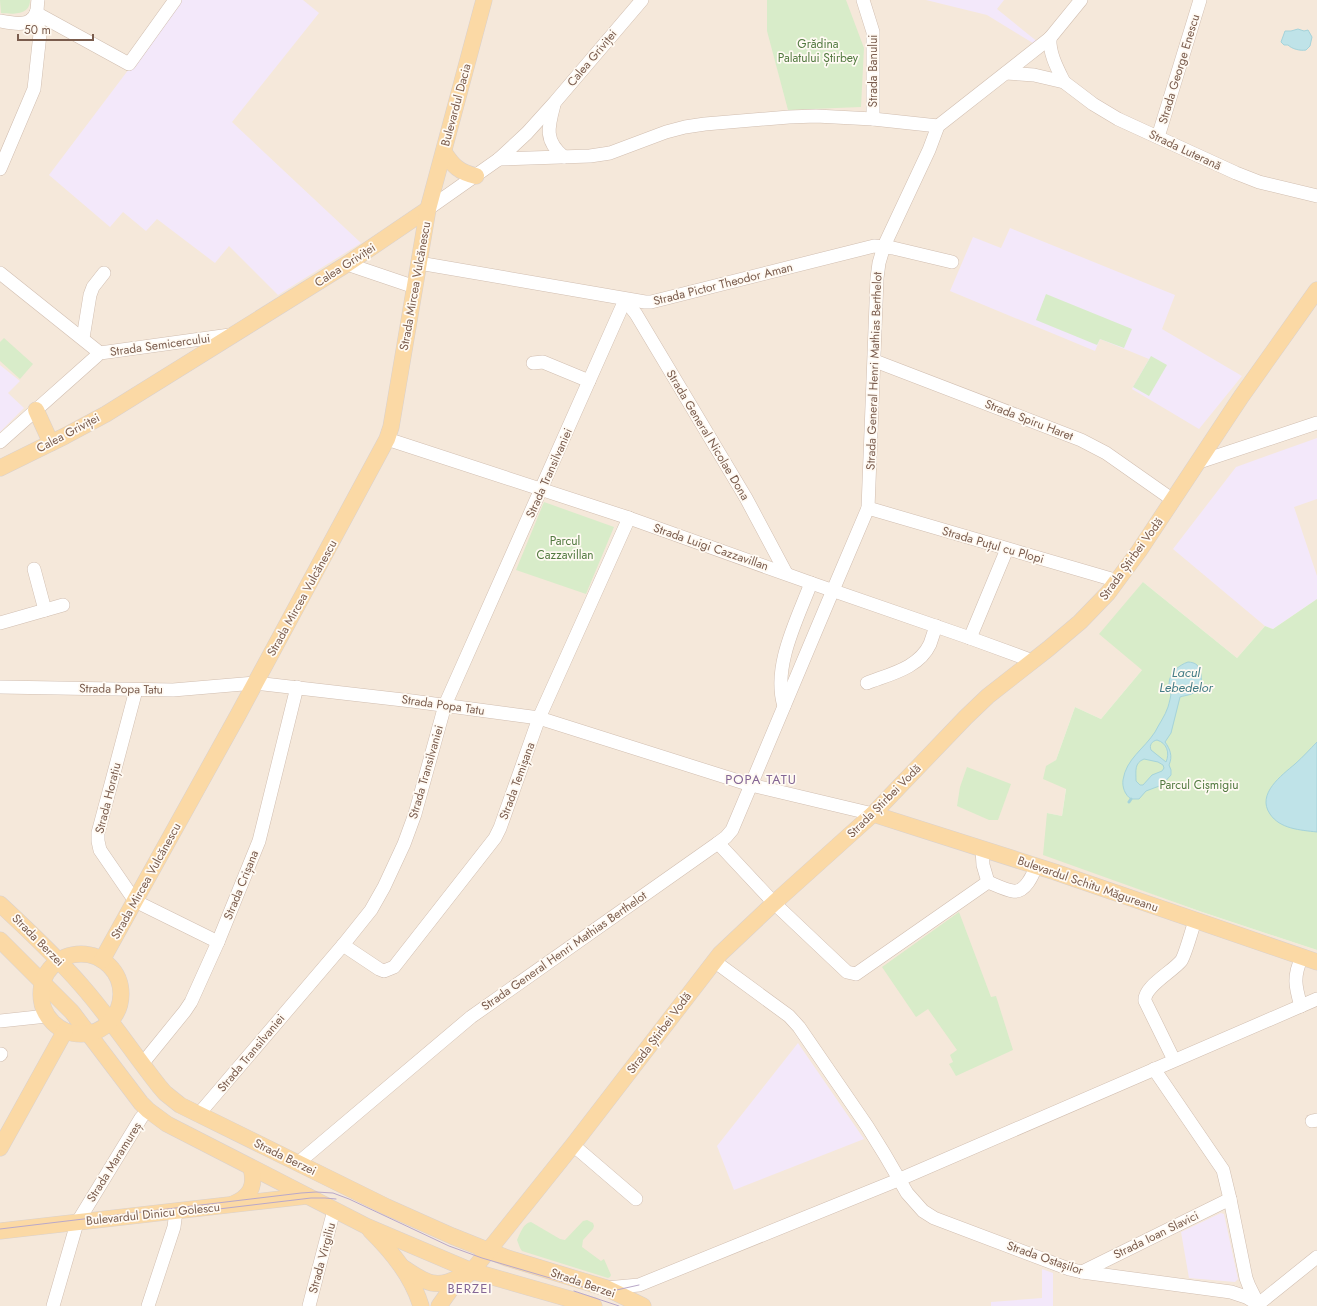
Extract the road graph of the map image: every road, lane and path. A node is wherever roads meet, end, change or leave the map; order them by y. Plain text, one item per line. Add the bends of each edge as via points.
1 (175, 0) edge
2 (484, 0) edge
3 (642, 0) edge
4 (863, 0) edge
5 (1081, 0) edge
6 (1200, 0) edge
7 (35, 11) edge
8 (0, 21) edge
9 (1050, 38) junction
10 (1006, 72) junction
11 (1064, 82) junction
12 (555, 102) junction
13 (873, 119) junction
14 (938, 126) junction
15 (1158, 137) junction
16 (444, 152) junction
17 (564, 157) junction
18 (499, 159) junction
19 (0, 168) edge
20 (476, 176) junction
21 (1317, 196) edge
22 (428, 209) junction
23 (884, 246) junction
24 (952, 262) dead end
25 (419, 263) junction
26 (346, 264) junction
27 (0, 273) edge
28 (104, 273) dead end
29 (414, 287) junction
30 (1317, 290) edge
31 (625, 300) junction
32 (234, 335) junction
33 (83, 338) junction
34 (100, 353) junction
35 (875, 361) junction
36 (533, 363) dead end
37 (589, 382) junction
38 (36, 410) junction
39 (1317, 423) edge
40 (387, 439) junction
41 (0, 442) edge
42 (51, 443) junction
43 (1198, 462) junction
44 (0, 468) edge
45 (542, 489) junction
46 (1173, 500) junction
47 (868, 508) junction
48 (630, 518) junction
49 (1007, 549) junction
50 (34, 569) dead end
51 (786, 574) junction
52 (1118, 581) junction
53 (812, 583) junction
54 (832, 590) junction
55 (63, 605) dead end
56 (45, 610) junction
57 (0, 623) edge
58 (936, 626) junction
59 (970, 638) junction
60 (1033, 661) junction
61 (255, 683) junction
62 (867, 683) dead end
63 (0, 687) edge
64 (297, 687) junction
65 (136, 690) junction
66 (445, 705) junction
67 (784, 706) junction
68 (540, 718) junction
69 (751, 785) junction
70 (873, 814) junction
71 (718, 842) junction
72 (982, 849) junction
73 (1036, 866) junction
74 (988, 882) junction
75 (135, 901) junction
76 (774, 903) junction
77 (0, 904) edge
78 (1195, 921) junction
79 (0, 940) edge
80 (218, 942) junction
81 (343, 945) junction
82 (1302, 956) junction
83 (58, 960) junction
84 (102, 960) junction
85 (714, 961) junction
86 (1317, 962) edge
87 (43, 982) junction
88 (1317, 999) edge
89 (1301, 1006) junction
90 (47, 1016) junction
91 (0, 1021) edge
92 (110, 1021) junction
93 (66, 1031) junction
94 (89, 1033) junction
95 (1174, 1060) junction
96 (142, 1064) junction
97 (1154, 1069) junction
98 (148, 1110) junction
99 (198, 1115) junction
100 (573, 1145) junction
101 (0, 1148) edge
102 (298, 1163) junction
103 (251, 1168) junction
104 (898, 1180) junction
105 (307, 1196) junction
106 (636, 1199) dead end
107 (1230, 1199) junction
108 (232, 1205) junction
109 (334, 1210) junction
110 (176, 1211) junction
111 (77, 1223) junction
112 (366, 1226) junction
113 (2, 1230) edge
114 (488, 1251) junction
115 (1317, 1258) edge
116 (403, 1267) junction
117 (472, 1271) junction
118 (1082, 1272) junction
119 (639, 1285) junction
120 (606, 1288) junction
121 (633, 1304) edge
122 (1257, 1305) edge
123 (53, 1306) edge
124 (148, 1306) edge
125 (309, 1306) edge
126 (421, 1306) edge
127 (439, 1306) edge
128 (594, 1306) edge

1 - 7 street via 129,64
2 - 16 main road, Bulevardul Dacia
3 - 12 street, Calea Griviței
4 - 13 street, Strada Banului via 873,32
5 - 9 street
6 - 15 street, Strada George Enescu
7 - 8 street via 21,23
7 - 19 street via 40,34 34,89
9 - 10 street
9 - 11 street, Strada Luterană via 1051,53
10 - 11 street, Strada Luterană
10 - 14 street
11 - 15 street, Strada Luterană via 1108,114
12 - 17 street via 549,126 551,143
12 - 18 street, Calea Griviței
13 - 14 street
13 - 17 street via 816,116 705,124 666,132 610,153
14 - 23 street, Strada General Henri Mathias Berthelot
15 - 21 street, Strada Luterană via 1247,178
16 - 20 main road via 456,168 465,174
16 - 22 main road, Bulevardul Dacia
17 - 18 street
18 - 20 street, Calea Griviței
20 - 22 street, Calea Griviței
22 - 25 main road, Strada Mircea Vulcănescu
22 - 26 main road, Calea Griviței
23 - 24 street, Strada Pictor Theodor Aman
23 - 31 street, Strada Pictor Theodor Aman via 871,246 651,302
23 - 35 street, Strada General Henri Mathias Berthelot via 877,278
25 - 29 main road, Strada Mircea Vulcănescu
25 - 31 street, Strada Pictor Theodor Aman
26 - 29 street
26 - 32 main road, Calea Griviței
27 - 33 street
28 - 33 street via 90,295
29 - 40 main road, Strada Mircea Vulcănescu
30 - 43 main road, Strada Știrbei Vodă
31 - 37 street, Strada Transilvaniei
31 - 51 street, Strada General Nicolae Dona via 636,314 746,498
32 - 34 street, Strada Semicercului
32 - 42 main road, Calea Griviței via 106,414
33 - 34 street
34 - 38 street, Strada Semicercului
35 - 46 street, Strada Spiru Haret via 1081,440 1106,453
35 - 47 street, Strada General Henri Mathias Berthelot
36 - 37 street via 543,362
37 - 45 street, Strada Transilvaniei
38 - 41 street, Strada Semicercului
38 - 42 main road
39 - 43 street
40 - 45 street, Strada Luigi Cazzavillan
40 - 61 main road, Strada Mircea Vulcănescu
42 - 44 main road, Calea Griviței
43 - 46 main road, Strada Știrbei Vodă
45 - 48 street, Strada Luigi Cazzavillan
45 - 66 street, Strada Transilvaniei
46 - 52 main road, Strada Știrbei Vodă
47 - 49 street, Strada Puțul cu Plopi
47 - 54 street, Strada General Henri Mathias Berthelot
48 - 51 street, Strada Luigi Cazzavillan
48 - 68 street, Strada Temișana
49 - 52 street, Strada Puțul cu Plopi
49 - 59 street
50 - 56 street
51 - 53 street, Strada Luigi Cazzavillan
52 - 60 main road, Strada Știrbei Vodă via 1080,622
53 - 54 street, Strada Luigi Cazzavillan
53 - 67 street via 780,672 780,694
54 - 58 street, Strada Luigi Cazzavillan
54 - 67 street, Strada General Henri Mathias Berthelot
55 - 56 street
56 - 57 street
58 - 59 street, Strada Luigi Cazzavillan
58 - 62 street via 930,644 916,661
59 - 60 street, Strada Luigi Cazzavillan
60 - 70 main road, Strada Știrbei Vodă via 988,696 966,717
61 - 64 street, Strada Popa Tatu
61 - 65 street, Strada Popa Tatu via 182,690
61 - 75 main road, Strada Mircea Vulcănescu
63 - 65 street, Strada Popa Tatu
64 - 66 street, Strada Popa Tatu
64 - 80 street, Strada Crișana via 259,840
65 - 75 street, Strada Horațiu via 98,833 100,850
66 - 68 street, Strada Popa Tatu
66 - 81 street, Strada Transilvaniei via 415,814 404,844 384,887
67 - 69 street, Strada General Henri Mathias Berthelot
68 - 69 street, Strada Popa Tatu
68 - 81 street, Strada Temișana via 495,838 396,964 389,970 379,969
69 - 70 street, Strada Popa Tatu
69 - 71 street, Strada General Henri Mathias Berthelot via 732,830
70 - 72 main road, Bulevardul Schitu Măgureanu
70 - 76 main road, Strada Știrbei Vodă
71 - 76 street
71 - 102 street, Strada General Henri Mathias Berthelot via 471,1017
72 - 73 main road, Bulevardul Schitu Măgureanu
72 - 74 street
73 - 74 street via 1031,880 1019,891
73 - 78 main road, Bulevardul Schitu Măgureanu
74 - 76 street via 856,974 847,972
75 - 80 street, Strada Horațiu
75 - 84 main road, Strada Mircea Vulcănescu
76 - 85 main road, Strada Știrbei Vodă
77 - 83 main road, Strada Berzei
78 - 82 main road, Bulevardul Schitu Măgureanu
78 - 95 street via 1182,961 1144,997
79 - 87 main road, Strada Berzei
80 - 96 street, Strada Crișana via 191,1002
81 - 99 street, Strada Transilvaniei
82 - 86 main road, Bulevardul Schitu Măgureanu
82 - 89 street via 1296,974
83 - 84 main road via 78,954 91,955
83 - 87 main road via 48,970
83 - 92 main road, Strada Berzei via 82,985
84 - 92 main road via 111,967 121,989 120,1001
85 - 100 main road, Strada Știrbei Vodă
85 - 104 street, Strada Ostașilor via 784,1012 799,1027 867,1126
87 - 90 main road via 41,1000
87 - 94 main road, Strada Berzei
88 - 89 street
89 - 95 street
90 - 91 street
90 - 93 main road via 55,1025
92 - 94 main road
92 - 96 main road, Strada Berzei
93 - 94 main road via 77,1034
93 - 101 main road
94 - 98 main road, Strada Berzei
95 - 97 street
96 - 99 main road, Strada Berzei via 165,1093
97 - 104 street
97 - 107 street via 1223,1170
98 - 103 main road, Strada Berzei via 167,1124
98 - 111 street, Strada Maramureș via 140,1118
99 - 102 main road, Strada Berzei
100 - 106 street
100 - 114 main road, Strada Știrbei Vodă
102 - 114 main road, Strada Berzei via 387,1207
103 - 105 main road, Strada Berzei
103 - 108 main road via 253,1184 249,1192 241,1201
104 - 118 street, Strada Ostașilor via 915,1203 934,1218
104 - 119 street
105 - 108 main road, Bulevardul Dinicu Golescu
105 - 109 main road, Strada Berzei
107 - 118 street, Strada Ioan Slavici
107 - 122 street via 1246,1278
108 - 110 main road, Bulevardul Dinicu Golescu
109 - 112 main road, Strada Berzei
109 - 125 street, Strada Virgiliu
110 - 111 main road, Bulevardul Dinicu Golescu
110 - 124 street via 174,1227
111 - 113 main road, Bulevardul Dinicu Golescu
111 - 123 street, Strada Maramureș
112 - 116 main road
112 - 117 main road, Strada Berzei
114 - 117 main road, Strada Știrbei Vodă
114 - 120 main road, Strada Berzei
115 - 122 street
116 - 117 main road via 427,1282 440,1284
116 - 126 main road
117 - 127 main road, Strada Știrbei Vodă via 451,1290
117 - 128 main road, Strada Berzei
118 - 122 street, Strada Ostașilor via 1231,1292 1246,1297
119 - 120 street
119 - 121 street
120 - 121 main road, Strada Berzei

